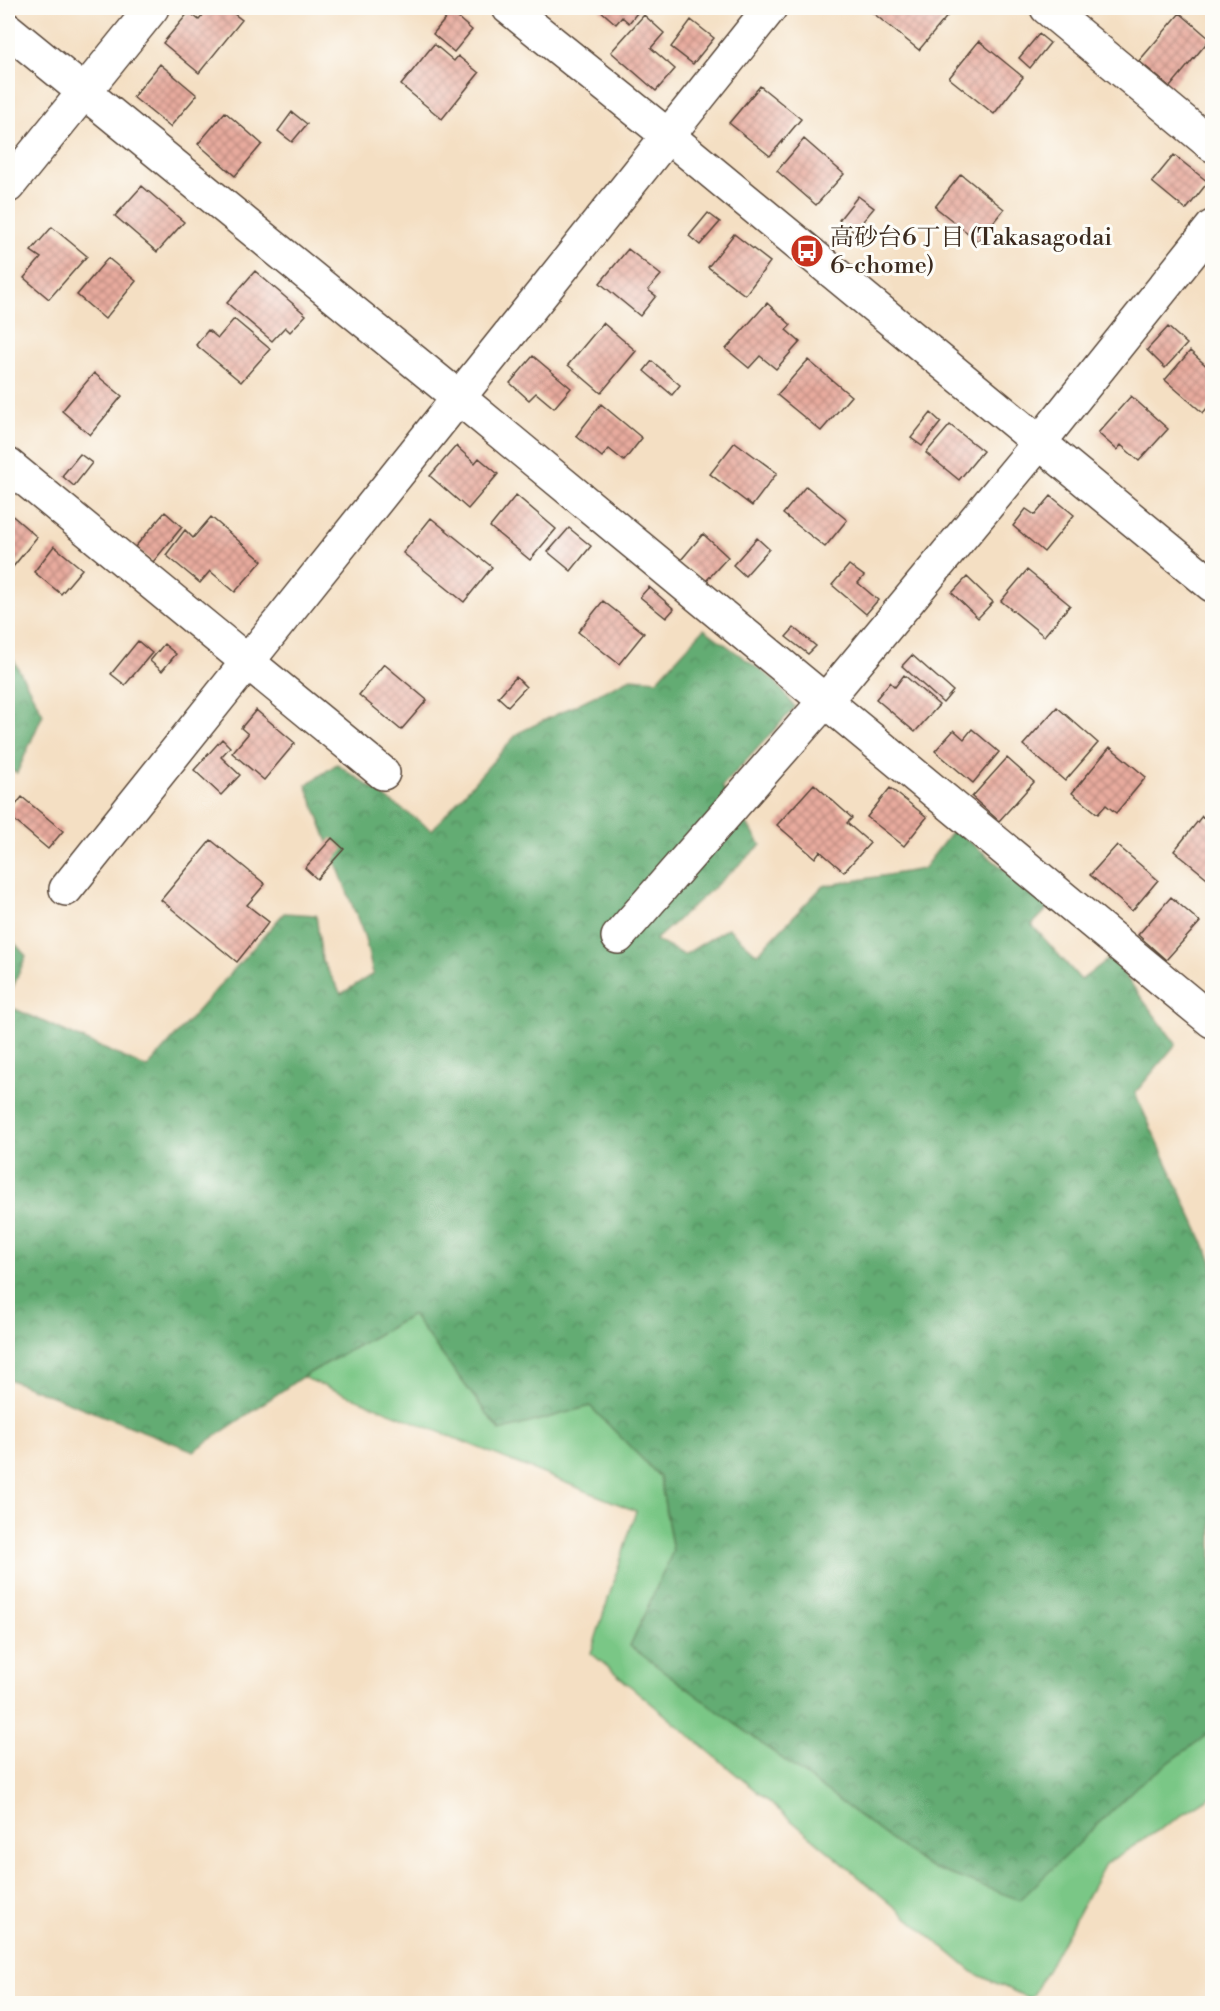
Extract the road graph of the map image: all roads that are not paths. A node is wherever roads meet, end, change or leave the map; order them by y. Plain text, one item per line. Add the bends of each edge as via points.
1 (152, 8) edge
2 (509, 8) edge
3 (770, 8) edge
4 (1047, 8) edge
5 (8, 30) edge
6 (84, 91) junction
7 (667, 135) junction
8 (1212, 145) edge
9 (8, 186) edge
10 (1212, 227) edge
11 (459, 398) junction
12 (1039, 443) junction
13 (8, 465) edge
14 (1212, 585) edge
15 (247, 663) junction
16 (825, 701) junction
17 (383, 774) dead end
18 (66, 889) dead end
19 (618, 937) dead end
20 (1207, 1007) edge

1 - 6 street
2 - 7 street
3 - 7 street
4 - 8 street
5 - 6 street
6 - 9 street
6 - 11 street
7 - 11 street
7 - 12 street
10 - 12 street
11 - 15 street
11 - 16 street
12 - 14 street
12 - 16 street
13 - 15 street
15 - 17 street
15 - 18 street
16 - 19 street
16 - 20 street

